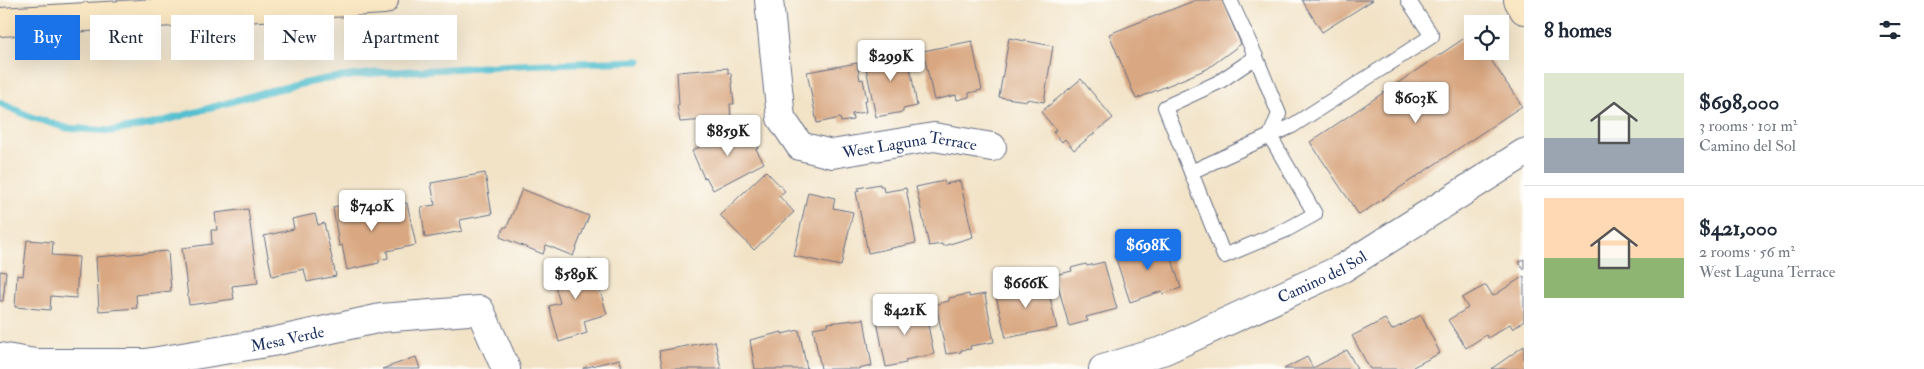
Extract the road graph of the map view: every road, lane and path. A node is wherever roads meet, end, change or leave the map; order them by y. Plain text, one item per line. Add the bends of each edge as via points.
1 (384, 0) edge
2 (769, 0) edge
3 (1230, 0) edge
4 (1518, 0) edge
5 (1411, 1) edge
6 (1524, 10) edge
7 (0, 22) edge
8 (1256, 57) junction
9 (1270, 136) junction
10 (992, 147) dead end
11 (1524, 153) edge
12 (1192, 172) junction
13 (0, 357) edge
14 (506, 369) edge
15 (1103, 369) edge

1 - 7 main road
2 - 10 street, West Laguna Terrace via 781,118 800,146 832,154 934,137
3 - 8 lane
4 - 6 main road
5 - 9 lane via 1432,36 1292,126
8 - 9 lane via 1279,114
8 - 12 lane via 1220,82 1165,108
9 - 12 lane
9 - 12 lane via 1315,214 1286,230 1224,256
11 - 15 street, Camino del Sol via 1343,268 1165,350
13 - 14 street, Mesa Verde via 35,362 146,363 272,342 381,318 480,310

